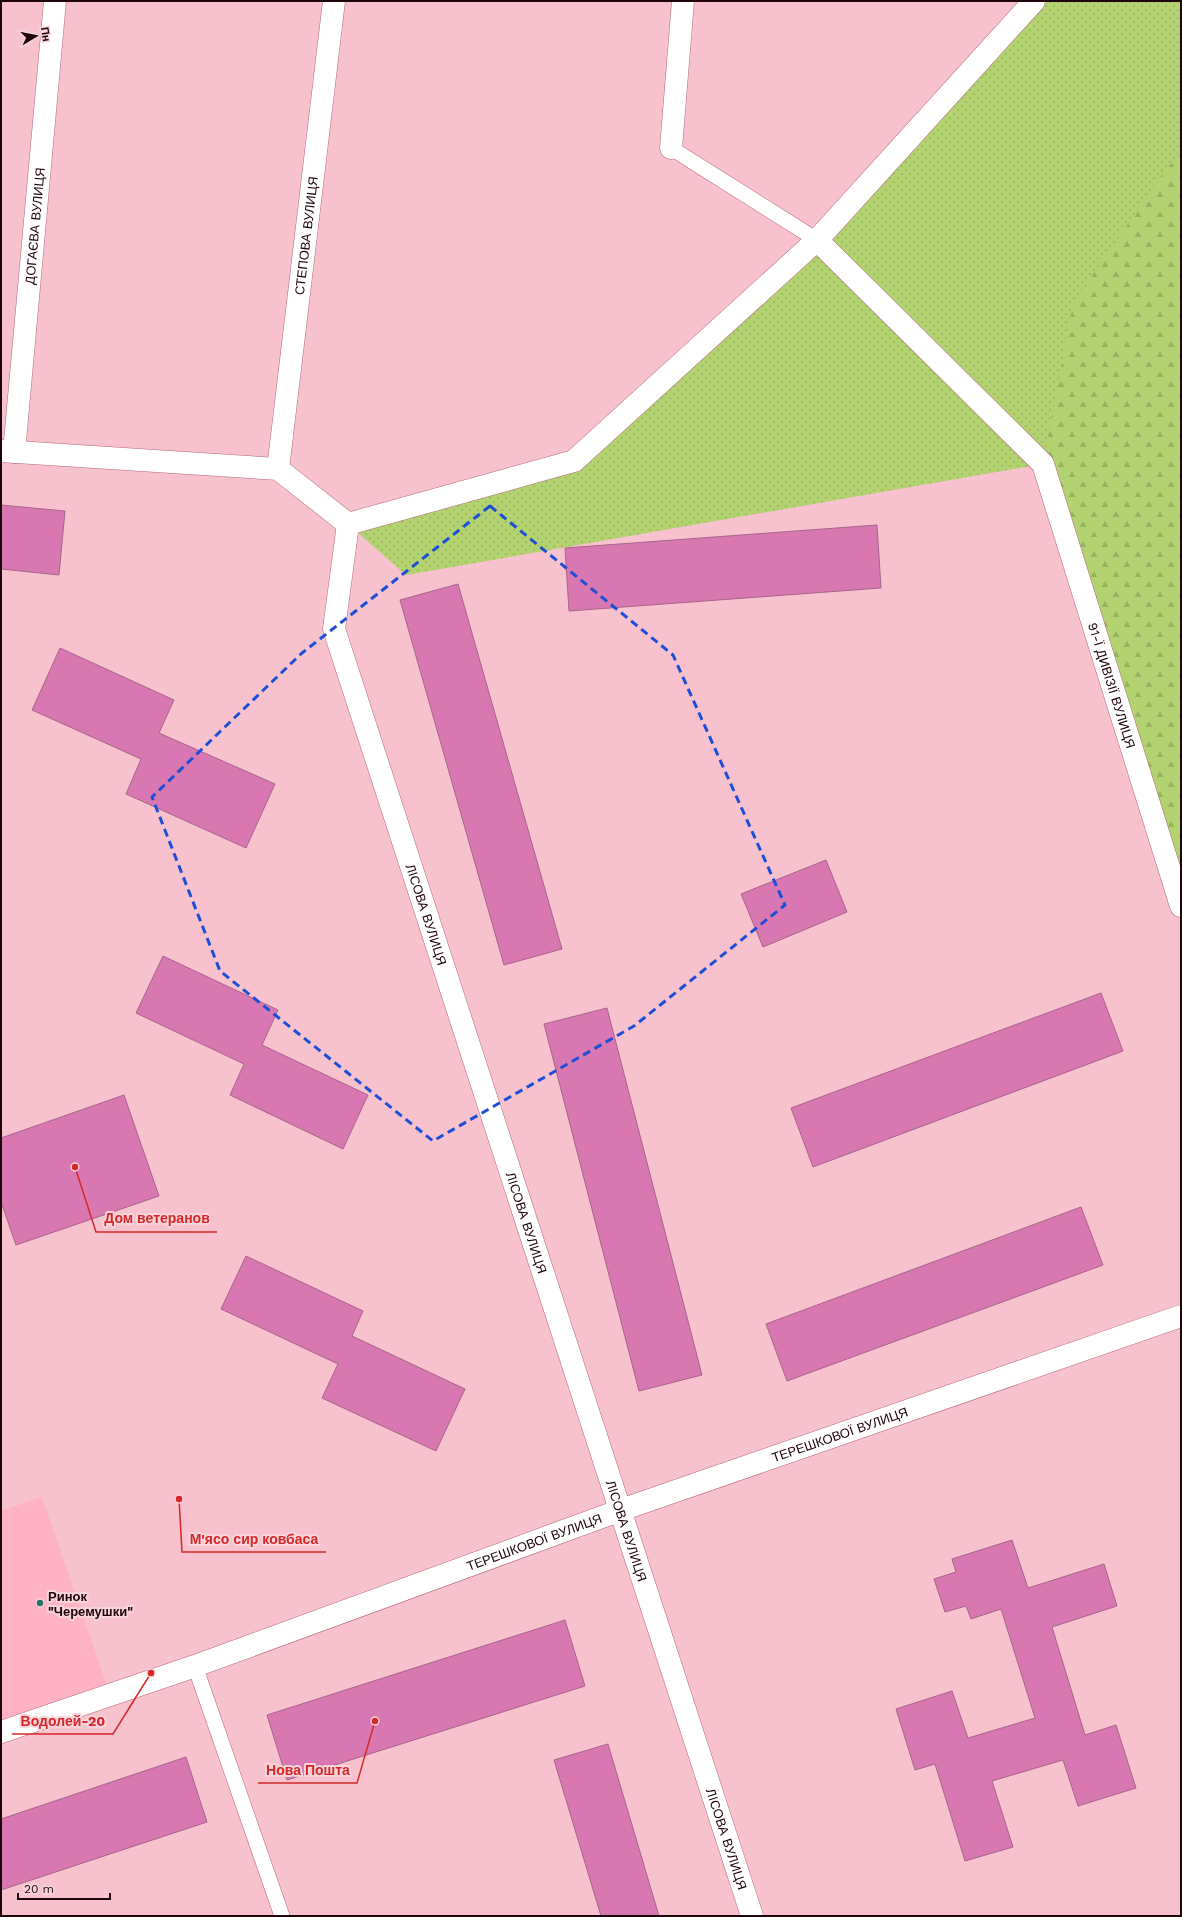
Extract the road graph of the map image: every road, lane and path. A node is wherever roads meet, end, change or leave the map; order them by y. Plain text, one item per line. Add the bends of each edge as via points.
1 (55, 1) edge
2 (334, 1) edge
3 (684, 1) edge
4 (1034, 1) edge
5 (671, 148) joint
6 (817, 240) junction
7 (7, 451) edge
8 (278, 469) junction
9 (348, 524) junction
10 (1181, 906) edge
11 (1181, 1316) edge
12 (620, 1510) junction
13 (195, 1666) junction
14 (1, 1732) edge
15 (282, 1916) edge
16 (752, 1916) edge

1 - 7 street, ДОГАЄВА ВУЛИЦЯ
2 - 8 street, СТЕПОВА ВУЛИЦЯ
3 - 5 street
4 - 6 street
5 - 6 lane
6 - 9 street via 574,461
6 - 10 street, 91-Ї ДИВІЗІЇ ВУЛИЦЯ via 1043,464
7 - 8 street
8 - 9 street
9 - 12 street, ЛІСОВА ВУЛИЦЯ via 334,629
11 - 12 street, ТЕРЕШКОВОЇ ВУЛИЦЯ
12 - 13 street, ТЕРЕШКОВОЇ ВУЛИЦЯ
12 - 16 street, ЛІСОВА ВУЛИЦЯ
13 - 14 street, ТЕРЕШКОВОЇ ВУЛИЦЯ
13 - 15 lane

